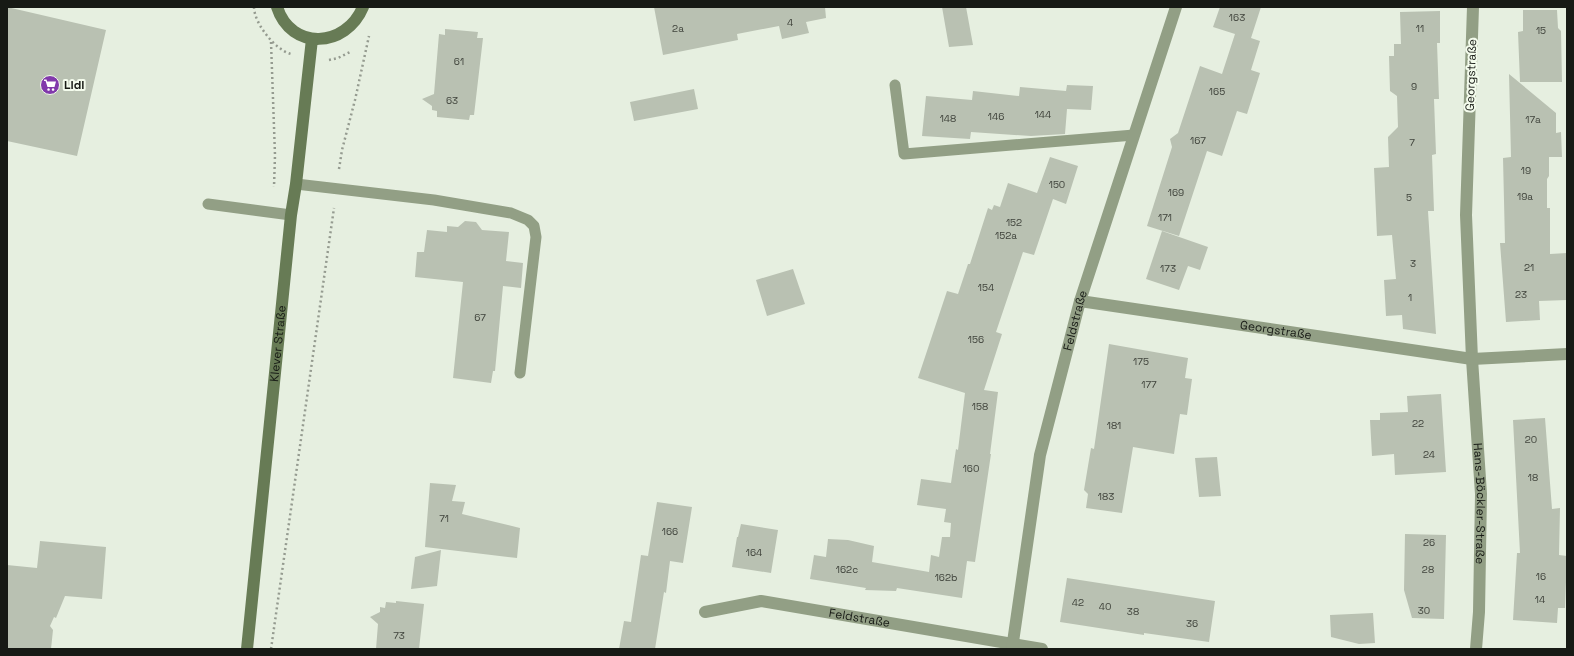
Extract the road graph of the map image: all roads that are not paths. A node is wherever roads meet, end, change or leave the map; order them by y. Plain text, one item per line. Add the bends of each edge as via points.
1 (277, 7) edge
2 (363, 7) edge
3 (1176, 7) edge
4 (1473, 7) edge
5 (312, 39) junction
6 (896, 85) dead end
7 (1134, 134) junction
8 (296, 184) junction
9 (208, 204) dead end
10 (291, 215) junction
11 (1080, 301) junction
12 (1567, 354) edge
13 (1472, 359) junction
14 (520, 373) dead end
15 (705, 612) dead end
16 (1012, 647) edge
17 (247, 649) edge
18 (1042, 649) edge
19 (1476, 649) edge

1 - 5 street via 279,15 288,26
2 - 5 street via 350,27 339,35 326,39
3 - 7 street, Feldstraße
4 - 13 street, Georgstraße via 1466,215
5 - 8 street, Klever Straße
6 - 7 lane via 904,154
7 - 11 street, Feldstraße
8 - 10 street, Klever Straße
8 - 14 lane via 434,200 511,213 528,220 534,226 536,237
9 - 10 lane
10 - 17 street, Klever Straße
11 - 13 street, Georgstraße
11 - 16 street, Feldstraße via 1040,455
12 - 13 street, Georgstraße
13 - 19 street, Hans-Böckler-Straße via 1481,494
15 - 16 street, Feldstraße via 761,602
16 - 18 street

